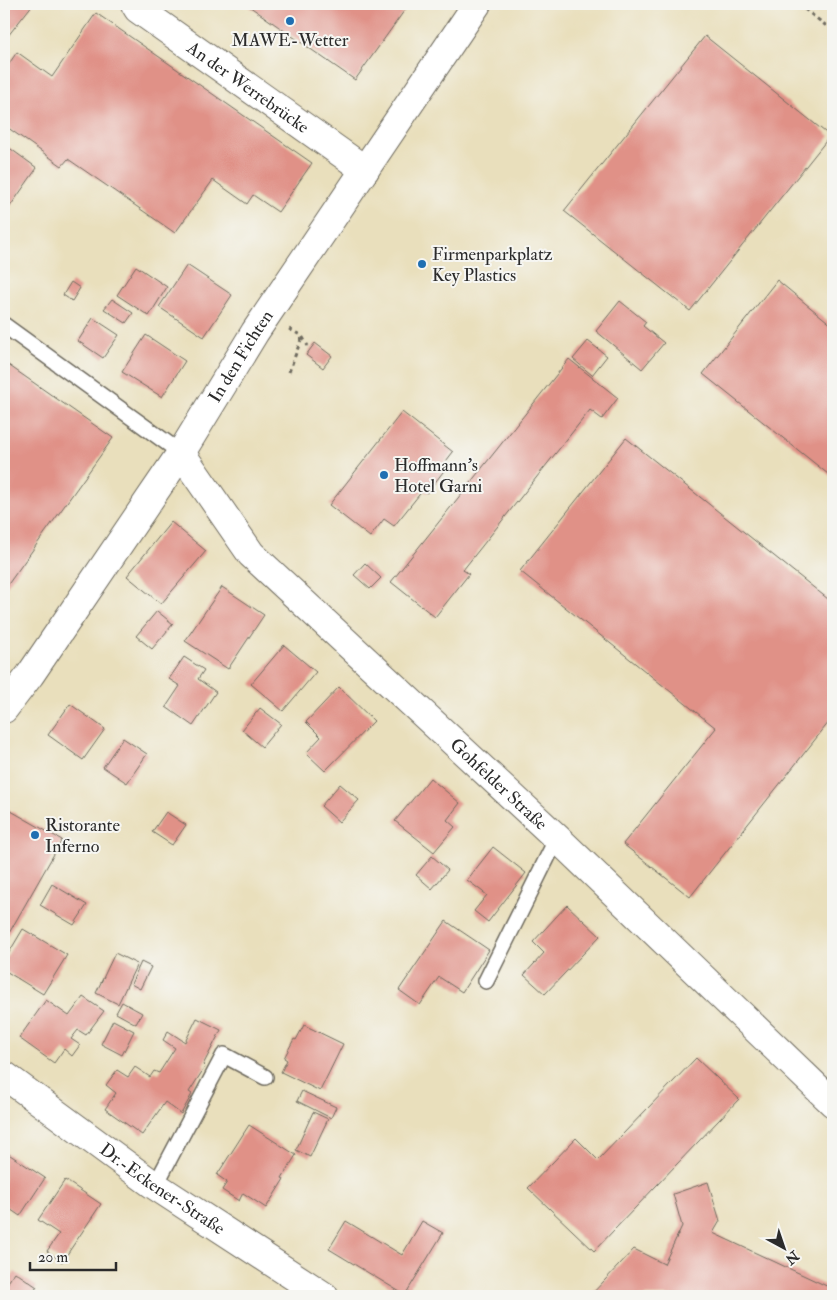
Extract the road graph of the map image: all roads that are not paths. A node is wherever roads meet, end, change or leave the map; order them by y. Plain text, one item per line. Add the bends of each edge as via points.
1 (135, 4) edge
2 (477, 4) edge
3 (364, 170) junction
4 (4, 325) edge
5 (181, 453) junction
6 (4, 708) edge
7 (557, 838) junction
8 (486, 981) dead end
9 (4, 1075) edge
10 (265, 1077) dead end
11 (833, 1103) edge
12 (155, 1186) junction
13 (320, 1295) edge

1 - 3 street, An der Werrebrücke
2 - 3 street, In den Fichten
3 - 5 street, In den Fichten via 255,332
4 - 5 lane
5 - 6 street, In den Fichten via 30,675
5 - 7 street, Gohfelder Straße via 251,554
7 - 8 lane
7 - 11 street, Gohfelder Straße
9 - 12 street, Dr.-Eckener-Straße
10 - 12 lane via 224,1055
12 - 13 street, Dr.-Eckener-Straße

